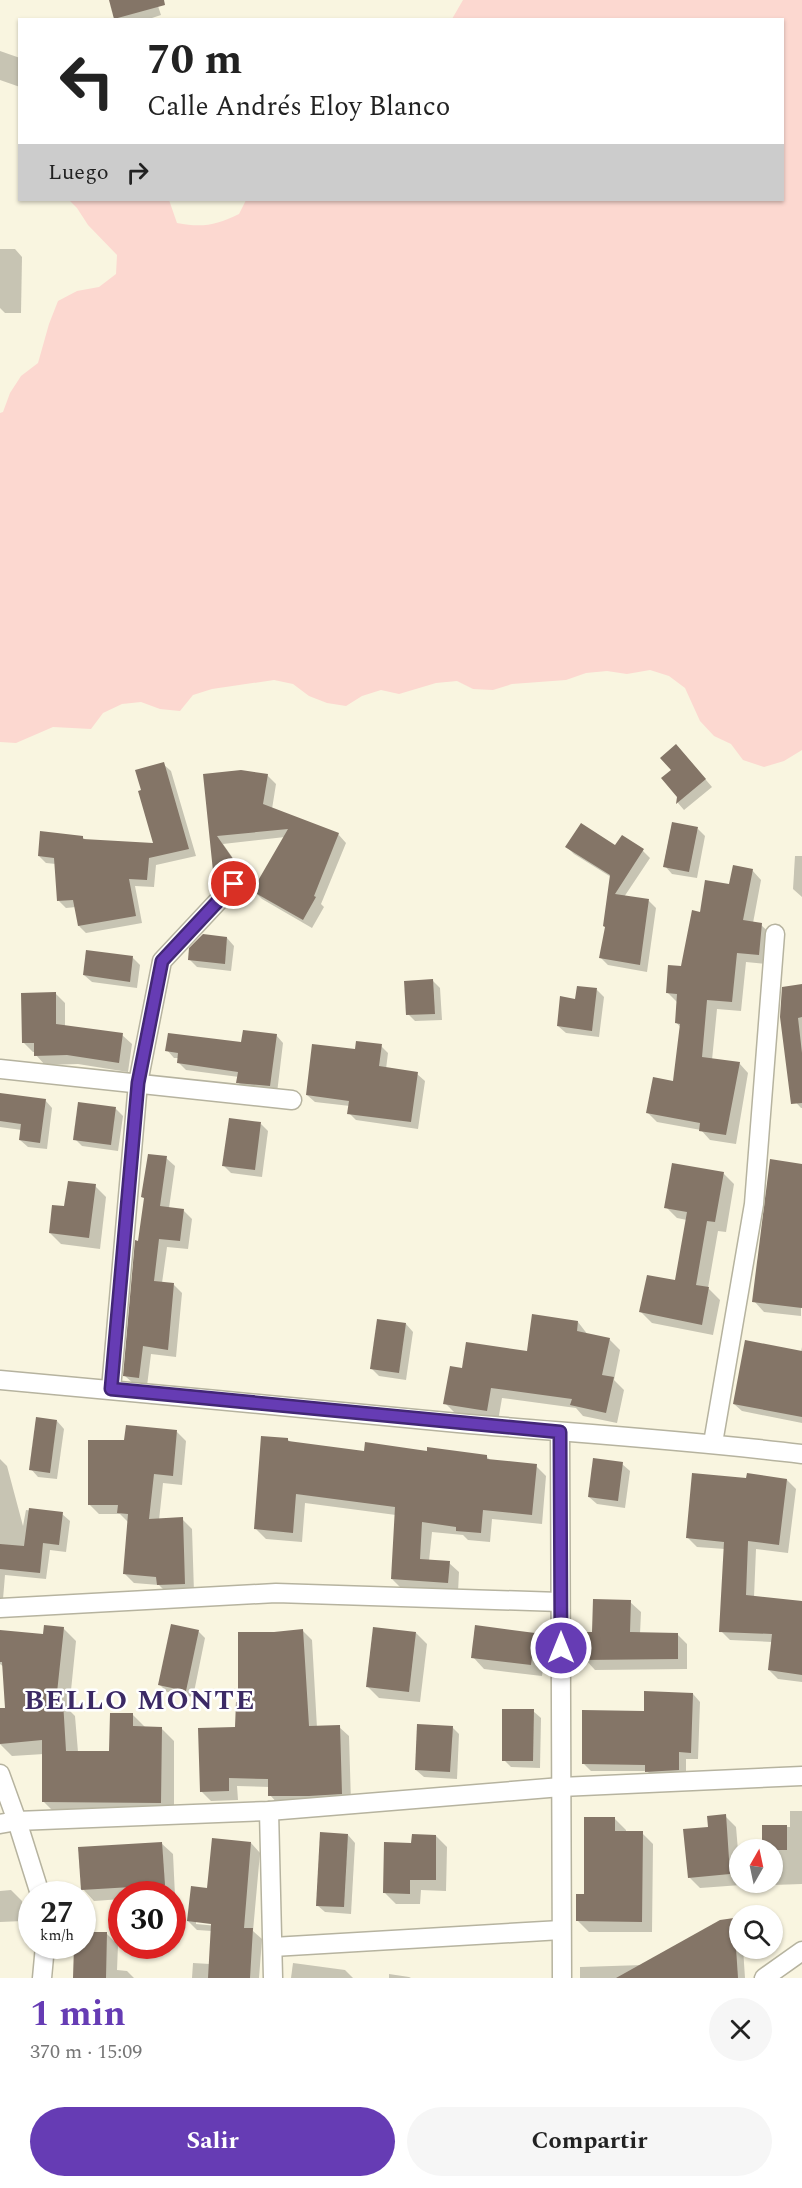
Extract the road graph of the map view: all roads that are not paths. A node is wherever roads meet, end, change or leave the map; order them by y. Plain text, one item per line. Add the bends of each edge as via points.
1 (234, 884) dead end
2 (775, 934) dead end
3 (0, 1069) edge
4 (138, 1083) junction
5 (291, 1100) dead end
6 (0, 1380) edge
7 (111, 1389) junction
8 (560, 1432) junction
9 (713, 1443) junction
10 (802, 1454) edge
11 (560, 1602) junction
12 (0, 1608) edge
13 (0, 1774) edge
14 (802, 1776) edge
15 (561, 1787) junction
16 (268, 1811) junction
17 (9, 1823) edge
18 (34, 1881) edge
19 (561, 1930) junction
20 (273, 1947) junction
21 (802, 1951) edge
22 (44, 1959) edge
23 (42, 1978) edge
24 (273, 1978) edge
25 (562, 1978) edge
26 (764, 1978) edge

1 - 4 street via 162,961
2 - 9 street via 754,1204
3 - 4 street
4 - 5 street
4 - 7 street
6 - 7 street
7 - 8 street
8 - 9 street
8 - 11 street
9 - 10 street
11 - 12 street via 276,1593
11 - 15 street
13 - 17 street
14 - 15 street
15 - 16 street
15 - 19 street
16 - 17 street
16 - 20 street
17 - 18 street
19 - 20 street
19 - 25 street
20 - 24 street
21 - 26 street
22 - 23 street

